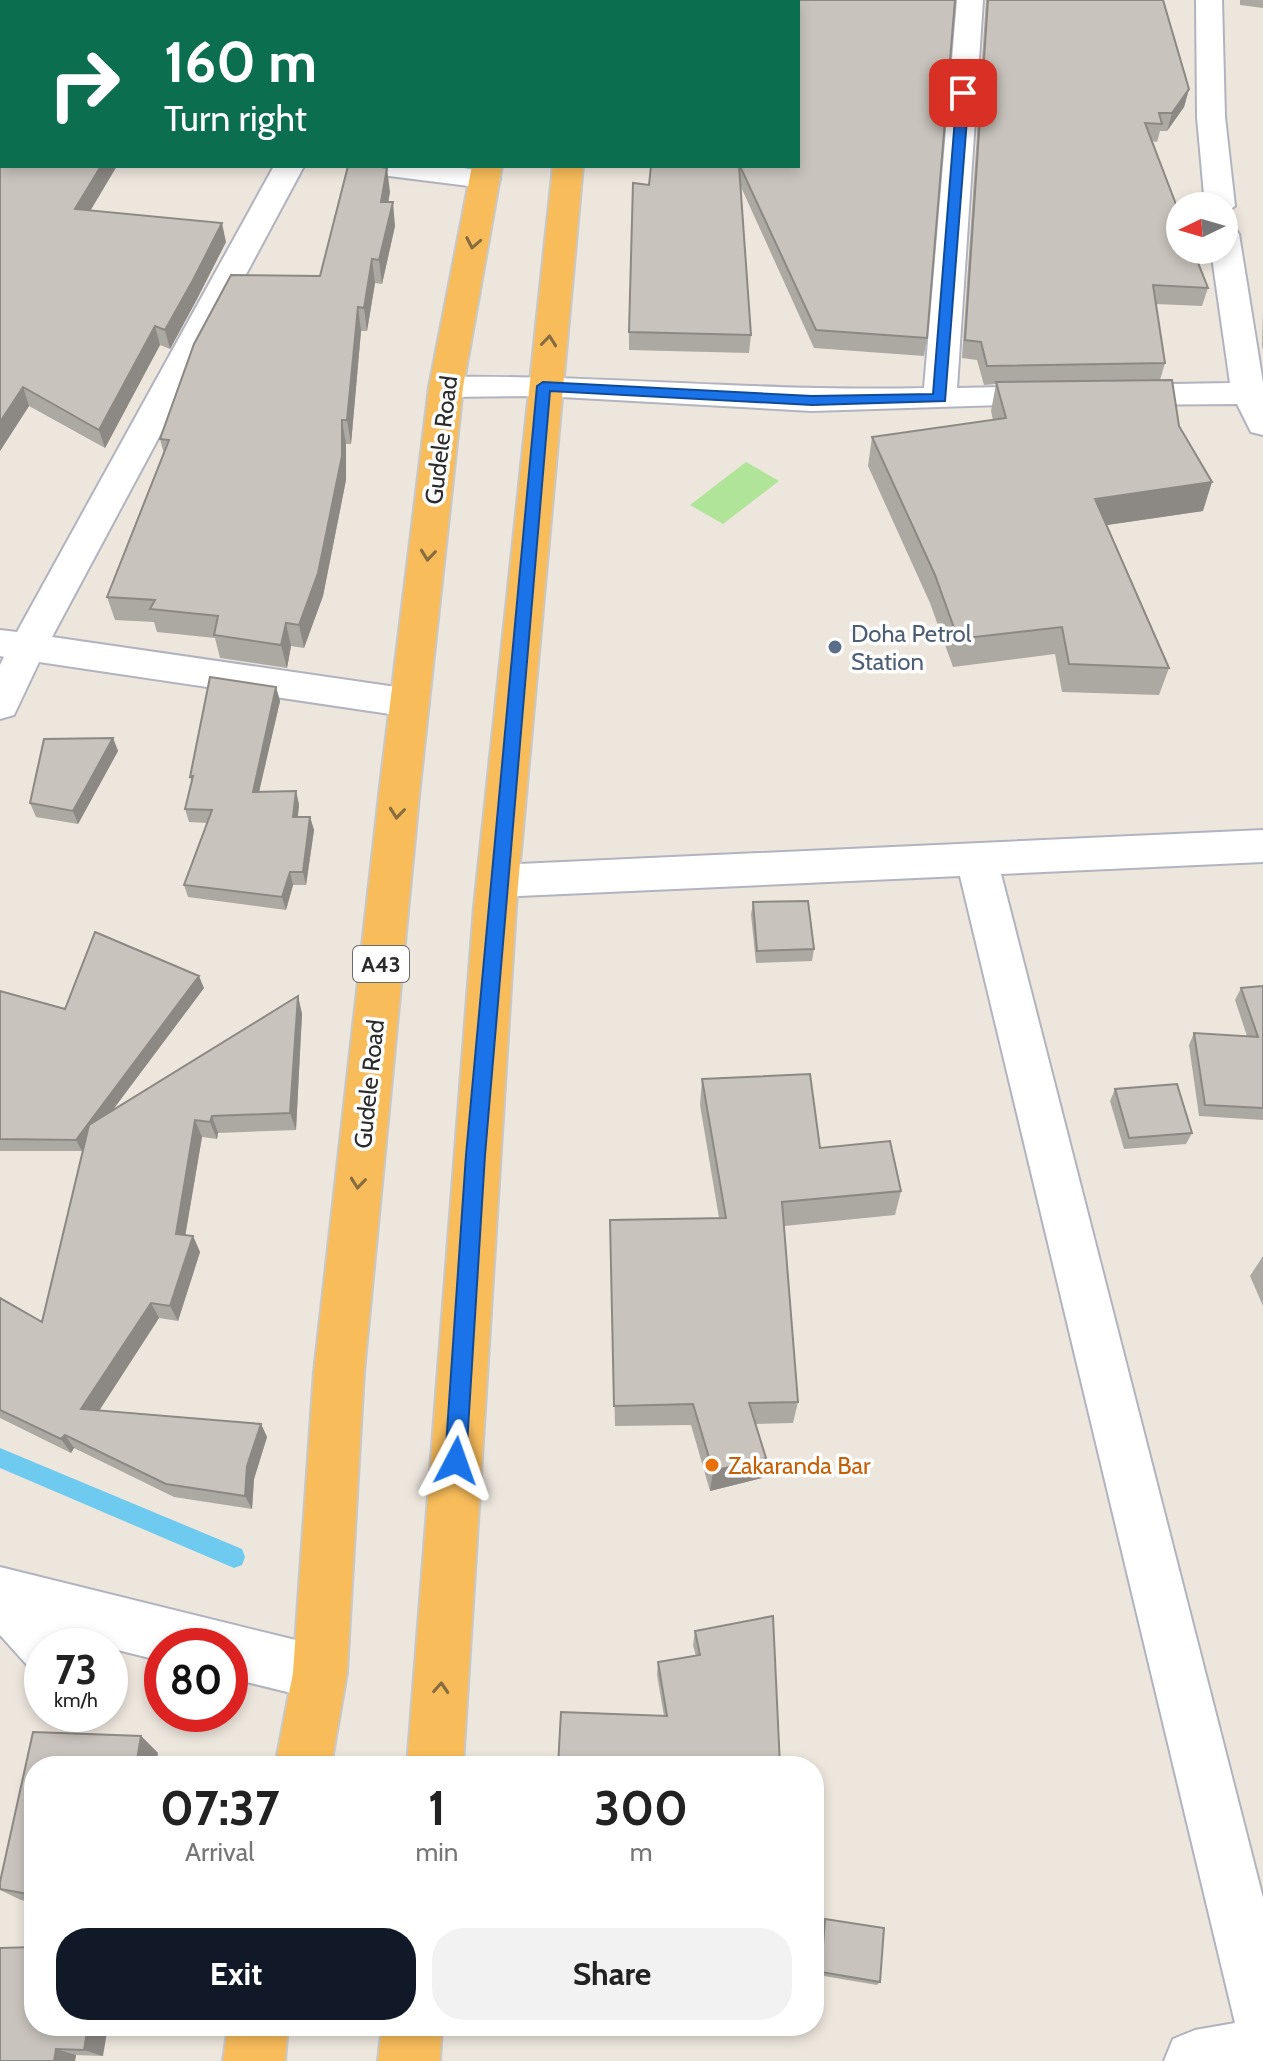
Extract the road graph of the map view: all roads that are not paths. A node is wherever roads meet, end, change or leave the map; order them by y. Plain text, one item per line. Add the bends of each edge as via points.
1 (970, 0) edge
2 (1209, 0) edge
3 (288, 168) edge
4 (411, 168) edge
5 (568, 168) edge
6 (486, 173) edge
7 (1219, 192) edge
8 (1230, 264) edge
9 (543, 386) junction
10 (446, 387) junction
11 (1255, 393) edge
12 (940, 398) junction
13 (1263, 424) edge
14 (14, 644) edge
15 (410, 703) junction
16 (0, 705) edge
17 (1263, 846) edge
18 (977, 859) junction
19 (498, 881) junction
20 (0, 1594) edge
21 (0, 1604) edge
22 (24, 1630) edge
23 (144, 1630) edge
24 (248, 1655) edge
25 (320, 1673) junction
26 (305, 1756) edge
27 (436, 1756) edge
28 (1263, 2017) edge
29 (257, 2036) edge
30 (411, 2036) edge
31 (1263, 2048) edge
32 (254, 2061) edge
33 (409, 2061) edge
34 (1195, 2061) edge

1 - 12 street
2 - 7 street
3 - 14 street
4 - 6 street
9 -> 5 highway
6 -> 10 highway, Gudele Road / A43
8 - 11 street
9 - 10 street
9 - 12 street via 812,401
9 - 19 highway
10 -> 15 highway, Gudele Road / A43
11 - 12 street
11 - 13 street
14 - 15 street
14 - 16 street
15 -> 25 highway, Gudele Road / A43 via 339,1372
17 - 18 street
18 - 19 street
18 - 28 street
27 -> 19 highway
20 - 23 street
21 - 22 lane
24 - 25 street
25 - 26 highway, Gudele Road / A43
29 - 32 highway
30 - 33 highway
31 - 34 street

